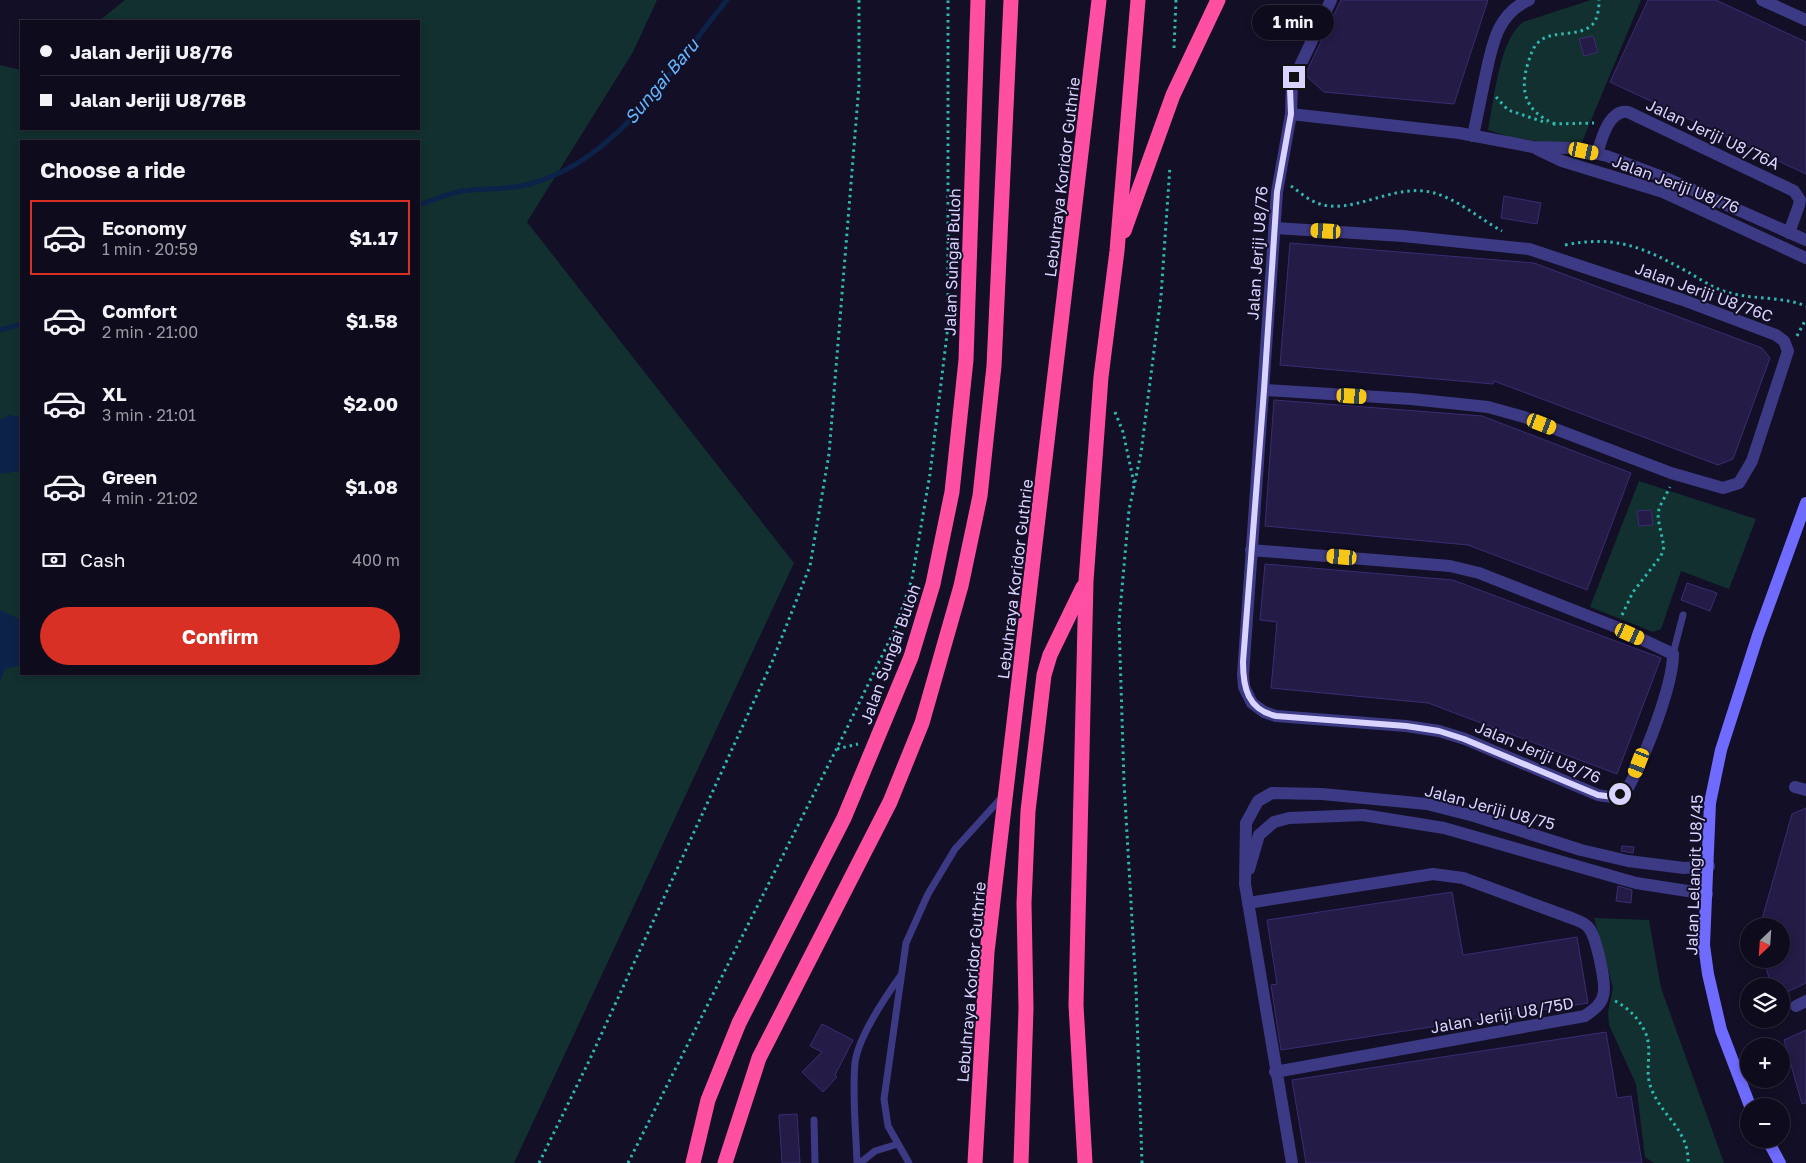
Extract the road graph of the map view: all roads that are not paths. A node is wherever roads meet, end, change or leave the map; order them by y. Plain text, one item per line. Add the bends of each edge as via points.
1 (978, 0) edge
2 (1011, 0) edge
3 (1099, 0) edge
4 (1138, 0) edge
5 (1218, 0) edge
6 (1331, 0) edge
7 (1529, 0) edge
8 (1762, 0) edge
9 (1806, 20) edge
10 (1291, 114) junction
11 (1473, 136) junction
12 (1533, 147) junction
13 (1597, 154) junction
14 (1275, 228) junction
15 (1789, 233) junction
16 (1806, 240) edge
17 (1117, 251) junction
18 (1806, 258) edge
19 (1264, 390) junction
20 (1806, 503) edge
21 (1251, 550) junction
22 (1086, 581) junction
23 (1683, 615) dead end
24 (1673, 654) junction
25 (1008, 790) junction
26 (1709, 866) junction
27 (1245, 884) junction
28 (1707, 894) junction
29 (1248, 903) junction
30 (902, 974) junction
31 (1275, 1072) junction
32 (1747, 1098) edge
33 (814, 1120) dead end
34 (898, 1144) junction
35 (1772, 1148) edge
36 (693, 1163) edge
37 (726, 1163) edge
38 (815, 1163) edge
39 (858, 1163) edge
40 (909, 1163) edge
41 (975, 1163) edge
42 (1021, 1163) edge
43 (1085, 1163) edge
44 (1292, 1163) edge
45 (1780, 1163) edge

1 - 36 highway, Jalan Sungai Buloh via 966,360 952,492 933,584 911,657 844,818 739,1023 708,1100
2 - 37 highway via 994,366 980,496 960,586 922,723 890,802 759,1058
3 - 25 highway, Lebuhraya Koridor Guthrie
4 - 17 highway
5 - 17 highway via 1173,95
6 - 10 street via 1290,88
7 - 11 street via 1514,9 1497,31
8 - 9 street
10 - 11 street, Jalan Jeriji U8/76
10 - 14 street, Jalan Jeriji U8/76 via 1279,176
11 - 12 street, Jalan Jeriji U8/76
12 - 13 street, Jalan Jeriji U8/76 via 1570,148
12 - 18 street, Jalan Jeriji U8/76 via 1562,161 1663,192
13 - 15 street, Jalan Jeriji U8/76 via 1668,179
13 - 15 street, Jalan Jeriji U8/76A via 1610,123 1616,115 1628,112 1790,188 1800,200
14 - 19 street, Jalan Jeriji U8/76
14 - 19 street, Jalan Jeriji U8/76C via 1529,248 1780,337 1787,346 1787,357 1752,461 1744,477 1733,486 1723,488 1676,475 1524,417 1488,407
15 - 16 street, Jalan Jeriji U8/76
17 - 22 highway via 1101,377
19 - 21 street, Jalan Jeriji U8/76
20 - 26 street, Jalan Lelangit U8/45 via 1721,750 1710,803
21 - 24 street via 1463,569 1616,627
21 - 24 street, Jalan Jeriji U8/76 via 1244,687 1252,704 1270,715 1439,731 1598,795 1614,797 1626,791 1632,780 1670,680
22 - 42 highway via 1050,655 1044,675 1028,811
22 - 43 highway via 1076,1005
23 - 24 lane
25 - 30 lane via 955,849 928,894 906,943
25 - 41 highway, Lebuhraya Koridor Guthrie via 987,952
26 - 27 street, Jalan Jeriji U8/75 via 1684,868 1628,861 1428,804 1322,794 1272,793 1258,802 1246,823
26 - 28 street, Jalan Lelangit U8/45
27 - 28 street, Jalan Jeriji U8/75 via 1259,835 1274,822 1289,818 1363,815 1444,828 1636,883
27 - 29 street, Jalan Jeriji U8/75
28 - 32 street, Jalan Lelangit U8/45 via 1704,945 1714,1005 1730,1059
29 - 31 street, Jalan Jeriji U8/75
29 - 31 street, Jalan Jeriji U8/75D via 1433,874 1463,878 1588,926 1594,936 1604,995 1598,1006 1585,1016
30 - 34 lane via 884,1099 888,1126
30 - 39 lane via 887,994 859,1049 854,1104
31 - 44 street, Jalan Jeriji U8/75
33 - 38 lane
34 - 39 lane via 875,1150
34 - 40 lane
35 - 45 street

